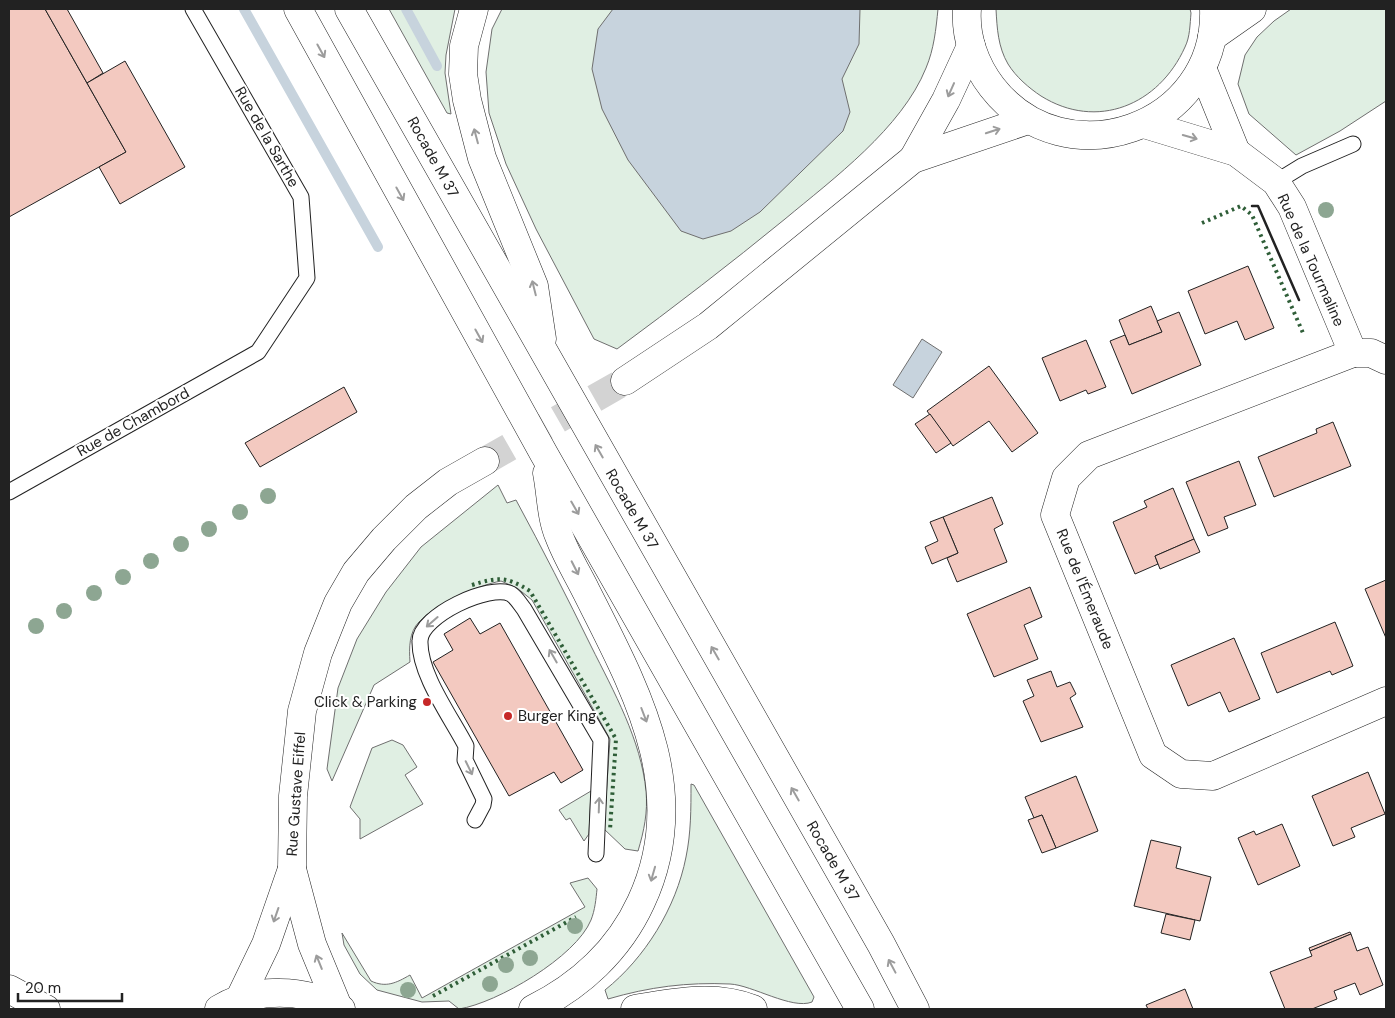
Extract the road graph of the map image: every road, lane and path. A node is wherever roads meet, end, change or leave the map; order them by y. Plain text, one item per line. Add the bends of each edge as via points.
1 (193, 9) edge
2 (298, 9) edge
3 (349, 9) edge
4 (474, 9) edge
5 (967, 9) edge
6 (1214, 9) edge
7 (1252, 9) edge
8 (1212, 36) junction
9 (971, 46) junction
10 (1202, 68) junction
11 (1028, 120) junction
12 (1144, 124) junction
13 (1353, 144) dead end
14 (1236, 152) junction
15 (913, 159) junction
16 (1276, 182) junction
17 (258, 352) joint
18 (544, 353) junction
19 (1353, 353) junction
20 (1386, 360) edge
21 (625, 381) tunnel mouth
22 (544, 454) junction
23 (484, 461) tunnel mouth
24 (9, 492) edge
25 (1386, 701) edge
26 (475, 820) dead end
27 (596, 854) dead end
28 (292, 869) junction
29 (9, 989) edge
30 (229, 1005) edge
31 (339, 1008) edge
32 (46, 1009) edge
33 (533, 1009) edge
34 (635, 1009) edge
35 (753, 1009) edge
36 (860, 1009) edge
37 (915, 1009) edge

1 - 17 lane, Rue de la Sarthe via 301,197 307,278
2 -> 22 main road
3 - 18 main road, Rocade M 37
18 -> 4 main road via 534,286 482,158 467,100 463,74 464,46
5 - 9 main road
6 - 8 main road
7 - 8 main road
8 - 10 main road
9 - 11 main road via 983,75 993,88
9 -> 15 main road
10 - 12 main road via 1177,102
10 - 14 main road
11 - 12 main road via 1066,134 1106,136
15 -> 11 main road
12 -> 14 main road, Rue de la Tourmaline
13 - 16 lane via 1302,166
14 - 16 main road, Rue de la Tourmaline
15 - 21 main road via 708,326
16 - 19 main road, Rue de la Tourmaline via 1292,207
17 - 24 lane, Rue de Chambord
37 -> 18 main road, Rocade M 37
19 - 20 main road via 1371,353
19 - 25 main road, Rue de l'Émeraude via 1089,455 1066,478 1055,515 1153,755 1181,774 1213,776
22 -> 33 main road via 558,535 630,680 651,734 662,789 662,814 658,855 650,884 620,939 578,982
22 -> 36 main road
23 - 28 main road, Rue Gustave Eiffel via 448,482 416,507 356,572 338,602 318,653 302,711 293,796
27 -> 26 lane via 601,740 524,609 512,594 501,592 474,597 448,609 426,624 419,639 422,662 466,746 465,760 484,799
28 -> 30 main road, Rue Gustave Eiffel via 266,944
31 -> 28 main road, Rue Gustave Eiffel via 312,944
29 - 32 main road
30 - 31 main road via 258,995 285,993 319,999
34 - 35 main road via 716,1000

